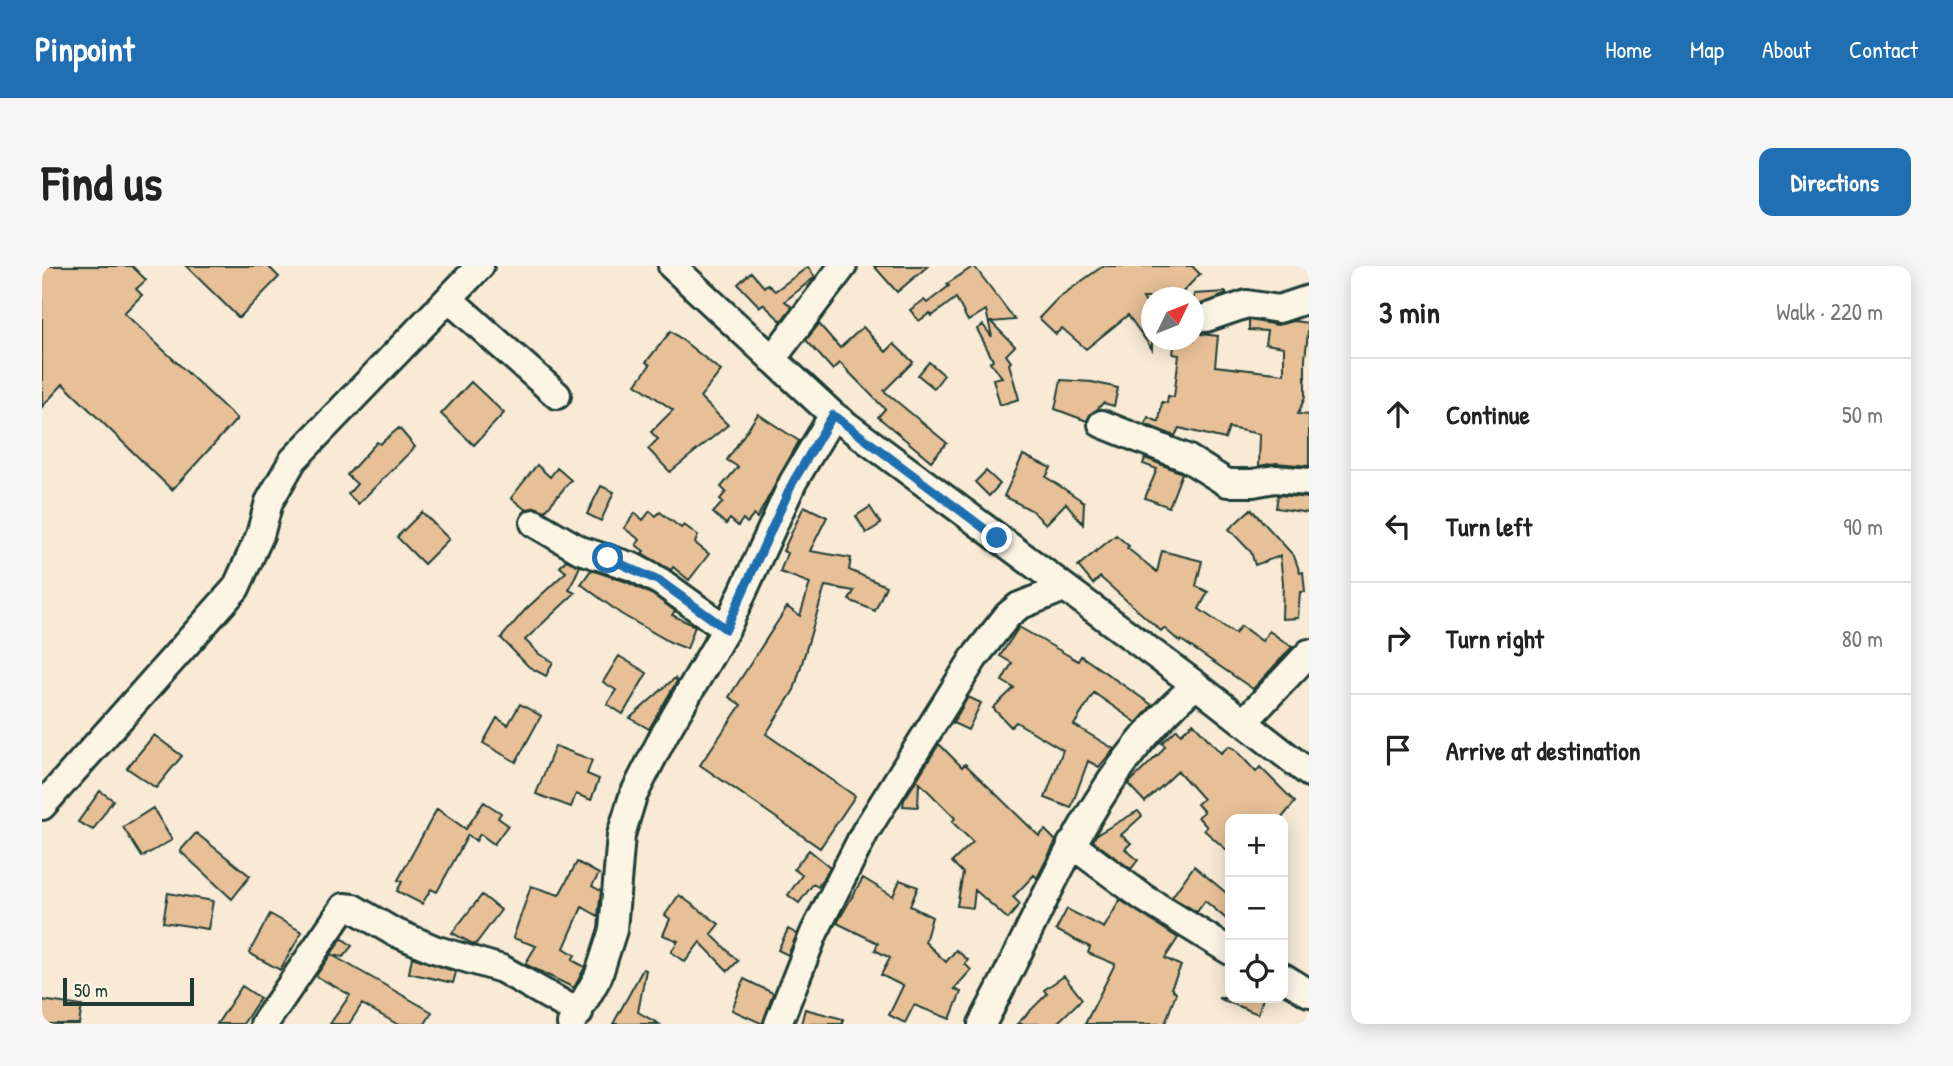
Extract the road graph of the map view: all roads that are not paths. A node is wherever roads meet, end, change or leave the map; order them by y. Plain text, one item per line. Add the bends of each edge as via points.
1 (480, 266) edge
2 (672, 266) edge
3 (843, 266) edge
4 (449, 299) junction
5 (1309, 299) edge
6 (1206, 318) dead end
7 (772, 359) junction
8 (557, 395) dead end
9 (833, 415) junction
10 (1102, 424) dead end
11 (1309, 482) edge
12 (534, 523) dead end
13 (1064, 588) junction
14 (726, 629) junction
15 (1309, 653) edge
16 (1196, 685) junction
17 (1244, 722) junction
18 (1309, 773) edge
19 (42, 806) edge
20 (1071, 844) junction
21 (1225, 948) edge
22 (1288, 980) edge
23 (1309, 993) edge
24 (575, 1018) edge
25 (264, 1024) edge
26 (778, 1024) edge
27 (982, 1024) edge

1 - 4 street
2 - 7 street
3 - 7 street
4 - 8 street
4 - 19 street via 293,460 269,502 236,588
5 - 6 street via 1279,309 1247,304
7 - 9 street
9 - 13 street
9 - 14 street via 793,482
10 - 11 street via 1187,458 1227,483
12 - 14 street via 580,550 633,567 661,582
13 - 16 street
13 - 26 street via 1019,606 974,658 865,832 814,933
14 - 24 street via 634,796 621,835 613,930 598,977
15 - 17 street
16 - 17 street
16 - 20 street via 1167,711 1115,773
17 - 18 street
20 - 21 street via 1144,898
20 - 27 street
22 - 23 street
24 - 25 street via 502,969 434,949 344,907

